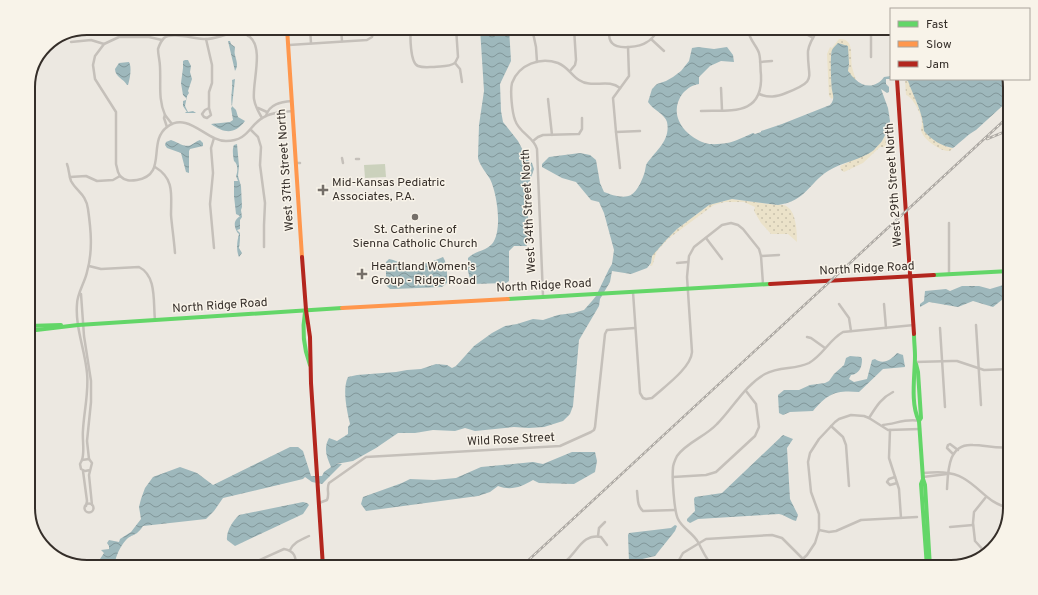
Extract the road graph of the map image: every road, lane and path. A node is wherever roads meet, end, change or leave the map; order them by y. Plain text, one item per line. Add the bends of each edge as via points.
1 (229, 35) edge
2 (244, 35) edge
3 (288, 35) edge
4 (310, 35) edge
5 (342, 35) edge
6 (372, 35) edge
7 (411, 35) edge
8 (456, 35) edge
9 (533, 35) edge
10 (574, 35) edge
11 (610, 35) edge
12 (654, 35) edge
13 (749, 35) edge
14 (808, 35) edge
15 (815, 35) edge
16 (871, 35) edge
17 (248, 36) joint
18 (813, 38) junction
19 (206, 39) junction
20 (651, 39) junction
21 (162, 40) junction
22 (342, 41) junction
23 (71, 42) dead end
24 (311, 43) junction
25 (104, 44) junction
26 (289, 45) junction
27 (628, 47) junction
28 (664, 51) dead end
29 (871, 57) dead end
30 (772, 61) dead end
31 (537, 62) junction
32 (760, 62) junction
33 (455, 63) junction
34 (570, 71) junction
35 (897, 80) edge
36 (462, 82) dead end
37 (620, 88) junction
38 (721, 88) dead end
39 (759, 94) junction
40 (548, 99) dead end
41 (292, 101) junction
42 (209, 108) dead end
43 (258, 108) junction
44 (722, 110) junction
45 (293, 111) junction
46 (700, 111) dead end
47 (267, 112) junction
48 (166, 115) junction
49 (266, 116) junction
50 (262, 118) junction
51 (582, 118) dead end
52 (172, 124) junction
53 (167, 127) junction
54 (251, 130) junction
55 (640, 131) dead end
56 (616, 132) junction
57 (552, 135) junction
58 (214, 138) junction
59 (533, 141) junction
60 (342, 158) dead end
61 (343, 163) dead end
62 (67, 164) dead end
63 (155, 166) junction
64 (620, 168) dead end
65 (120, 176) junction
66 (70, 177) junction
67 (949, 223) dead end
68 (706, 238) junction
69 (264, 247) dead end
70 (214, 248) dead end
71 (175, 253) dead end
72 (779, 255) dead end
73 (761, 256) junction
74 (722, 258) dead end
75 (677, 262) dead end
76 (688, 262) junction
77 (89, 266) junction
78 (1003, 271) edge
79 (949, 274) junction
80 (910, 277) junction
81 (762, 284) junction
82 (688, 288) junction
83 (81, 291) junction
84 (633, 291) junction
85 (543, 296) junction
86 (839, 304) dead end
87 (884, 304) dead end
88 (306, 310) junction
89 (155, 320) junction
90 (78, 325) junction
91 (84, 325) junction
92 (914, 325) junction
93 (976, 325) dead end
94 (35, 326) edge
95 (635, 328) junction
96 (886, 328) junction
97 (940, 328) dead end
98 (35, 330) edge
99 (851, 330) junction
100 (807, 337) dead end
101 (825, 348) junction
102 (942, 361) junction
103 (915, 362) junction
104 (979, 369) junction
105 (1003, 369) edge
106 (746, 391) junction
107 (893, 392) dead end
108 (981, 405) dead end
109 (946, 407) dead end
110 (870, 418) junction
111 (919, 421) junction
112 (882, 425) junction
113 (831, 426) junction
114 (920, 429) junction
115 (890, 430) junction
116 (1003, 448) edge
117 (958, 450) junction
118 (953, 454) junction
119 (89, 459) junction
120 (82, 460) junction
121 (83, 470) junction
122 (90, 470) junction
123 (948, 474) junction
124 (923, 476) junction
125 (673, 477) junction
126 (895, 477) junction
127 (897, 483) junction
128 (849, 486) dead end
129 (947, 489) dead end
130 (637, 491) dead end
131 (986, 497) junction
132 (319, 503) junction
133 (92, 505) junction
134 (86, 506) junction
135 (1003, 507) edge
136 (675, 510) junction
137 (918, 517) dead end
138 (901, 518) junction
139 (605, 522) dead end
140 (973, 525) junction
141 (950, 527) dead end
142 (819, 530) junction
143 (309, 536) dead end
144 (598, 536) junction
145 (927, 539) junction
146 (698, 542) junction
147 (607, 545) dead end
148 (290, 550) junction
149 (982, 550) edge
150 (262, 560) edge
151 (295, 560) edge
152 (323, 560) edge
153 (566, 560) edge
154 (679, 560) edge
155 (707, 560) edge
156 (803, 560) joint
157 (927, 560) edge
158 (929, 560) edge

1 - 19 street
2 - 17 street
3 - 26 main road, West 37th Street North
4 - 24 street
5 - 22 street
6 - 22 street via 369,40
7 - 33 street via 413,59 416,65 449,66
8 - 33 street via 458,57
9 - 31 street
10 - 34 street via 576,60
11 - 27 street via 612,44
12 - 20 street
13 - 32 street via 759,53
14 - 18 street
15 - 18 street
16 - 29 street
17 - 43 street via 255,47 254,98
18 - 39 street via 808,51 809,77 805,84 778,96
19 - 21 street via 172,36
19 - 42 street via 212,65
20 - 27 street via 642,45
20 - 28 street
21 - 25 street via 149,37 119,38
21 - 48 street via 158,50 161,72 160,97
22 - 24 street
23 - 25 street via 91,40
24 - 26 street
25 - 65 street via 95,56 93,74 96,83 116,112 116,164
26 - 41 main road, West 37th Street North
27 - 37 street via 629,76
30 - 32 street
31 - 34 street via 554,62
31 - 59 street, West 34th Street North via 523,67 512,86 513,114 516,123 523,134
32 - 39 street
33 - 36 street via 460,69
34 - 37 street via 579,81 586,84 608,83
35 - 80 main road, West 29th Street North
37 - 56 street via 613,101
38 - 44 street
39 - 44 street via 747,107
40 - 57 street
41 - 45 main road, West 37th Street North
41 - 47 street via 275,104
43 - 47 street
43 - 50 street
44 - 46 street
45 - 49 street
45 - 88 main road, West 37th Street North
47 - 49 street
48 - 52 street
48 - 53 street via 164,118
49 - 50 street
50 - 54 street
51 - 57 street via 579,134
52 - 53 street
52 - 58 street via 191,124
53 - 63 street via 159,136
54 - 58 street via 233,141
54 - 69 street via 258,137 261,147 260,165 265,203
55 - 56 street
56 - 64 street
57 - 59 street via 540,135
58 - 70 street via 211,148 213,172 210,204
59 - 85 street, West 34th Street North via 536,149
60 - 61 street
62 - 66 street
63 - 65 street via 150,175 140,180 125,180
63 - 71 street via 166,176 171,188
65 - 66 street via 113,180 97,181 86,176
66 - 77 street via 88,207 91,251
67 - 79 street
68 - 73 street via 722,225 735,224 758,246
68 - 74 street
68 - 76 street via 692,249
72 - 73 street
73 - 81 street
75 - 76 street
76 - 82 street
77 - 83 street
77 - 89 street via 139,267 146,272 151,280
78 - 79 main road, North Ridge Road
79 - 80 main road, North Ridge Road
80 - 81 main road, North Ridge Road
80 - 92 main road, West 29th Street North
81 - 82 main road, North Ridge Road
82 - 84 main road, North Ridge Road
82 - 95 street via 692,352 690,359 686,366 648,399 643,398 640,393
83 - 90 street via 77,303
83 - 91 street
84 - 85 main road, North Ridge Road
84 - 95 street
85 - 88 main road, North Ridge Road
86 - 99 street via 849,318
87 - 96 street
88 - 89 main road, North Ridge Road
88 - 132 main road, West 37th Street North
89 - 91 main road, North Ridge Road
90 - 91 main road, North Ridge Road
90 - 94 main road, North Ridge Road
90 - 98 main road, North Ridge Road
90 - 120 street via 87,382
91 - 119 street via 91,381 86,440
92 - 96 street
92 - 103 main road, West 29th Street North
93 - 104 street
95 - 132 street, Wild Rose Street via 607,330 605,334 595,427 591,432 560,446 366,457 329,483 327,500
96 - 99 street
97 - 102 street
99 - 101 street via 839,334
100 - 101 street
101 - 106 street via 808,363 764,374
102 - 103 street
102 - 104 street via 958,361
102 - 109 street
103 - 111 main road, West 29th Street North via 919,380
104 - 105 street
104 - 108 street
106 - 125 street via 713,428 678,456 673,468
106 - 125 street via 756,404 758,427 755,436 716,472
107 - 110 street via 876,406
110 - 112 street
110 - 113 street via 852,415 839,419
111 - 112 street
111 - 114 main road, West 29th Street North
112 - 115 street
113 - 128 street via 843,437 846,445
113 - 142 street via 815,444 808,462 811,492 819,514
114 - 115 street
114 - 124 main road, West 29th Street North
115 - 126 street via 889,458
116 - 117 street via 972,444
117 - 118 street
117 - 118 street via 948,445 947,448
118 - 123 street
119 - 120 street
119 - 122 street via 92,465
120 - 121 street via 80,467
121 - 122 street
121 - 134 street
122 - 133 street
123 - 124 street via 942,472
123 - 129 street
123 - 131 street via 962,477
124 - 145 main road, West 29th Street North via 921,484
125 - 136 street
126 - 127 street
126 - 127 street via 887,482 890,485
127 - 138 street
130 - 136 street via 638,504 643,511
131 - 135 street
131 - 140 street via 974,512
132 - 152 main road, West 37th Street North
133 - 134 street
133 - 134 street via 93,509 89,512 85,510
136 - 146 street via 678,520
137 - 138 street
138 - 142 street via 861,520 833,532
139 - 144 street via 599,528
140 - 141 street
140 - 149 street via 975,541
142 - 156 street via 815,543
143 - 148 street via 296,542
144 - 147 street via 604,539
144 - 153 street via 588,538
145 - 157 main road, West 29th Street North
145 - 158 main road, West 29th Street North
146 - 154 street via 683,553
146 - 155 street
146 - 156 street via 710,539 776,536 782,538
148 - 150 street via 280,550
148 - 151 street via 295,555

